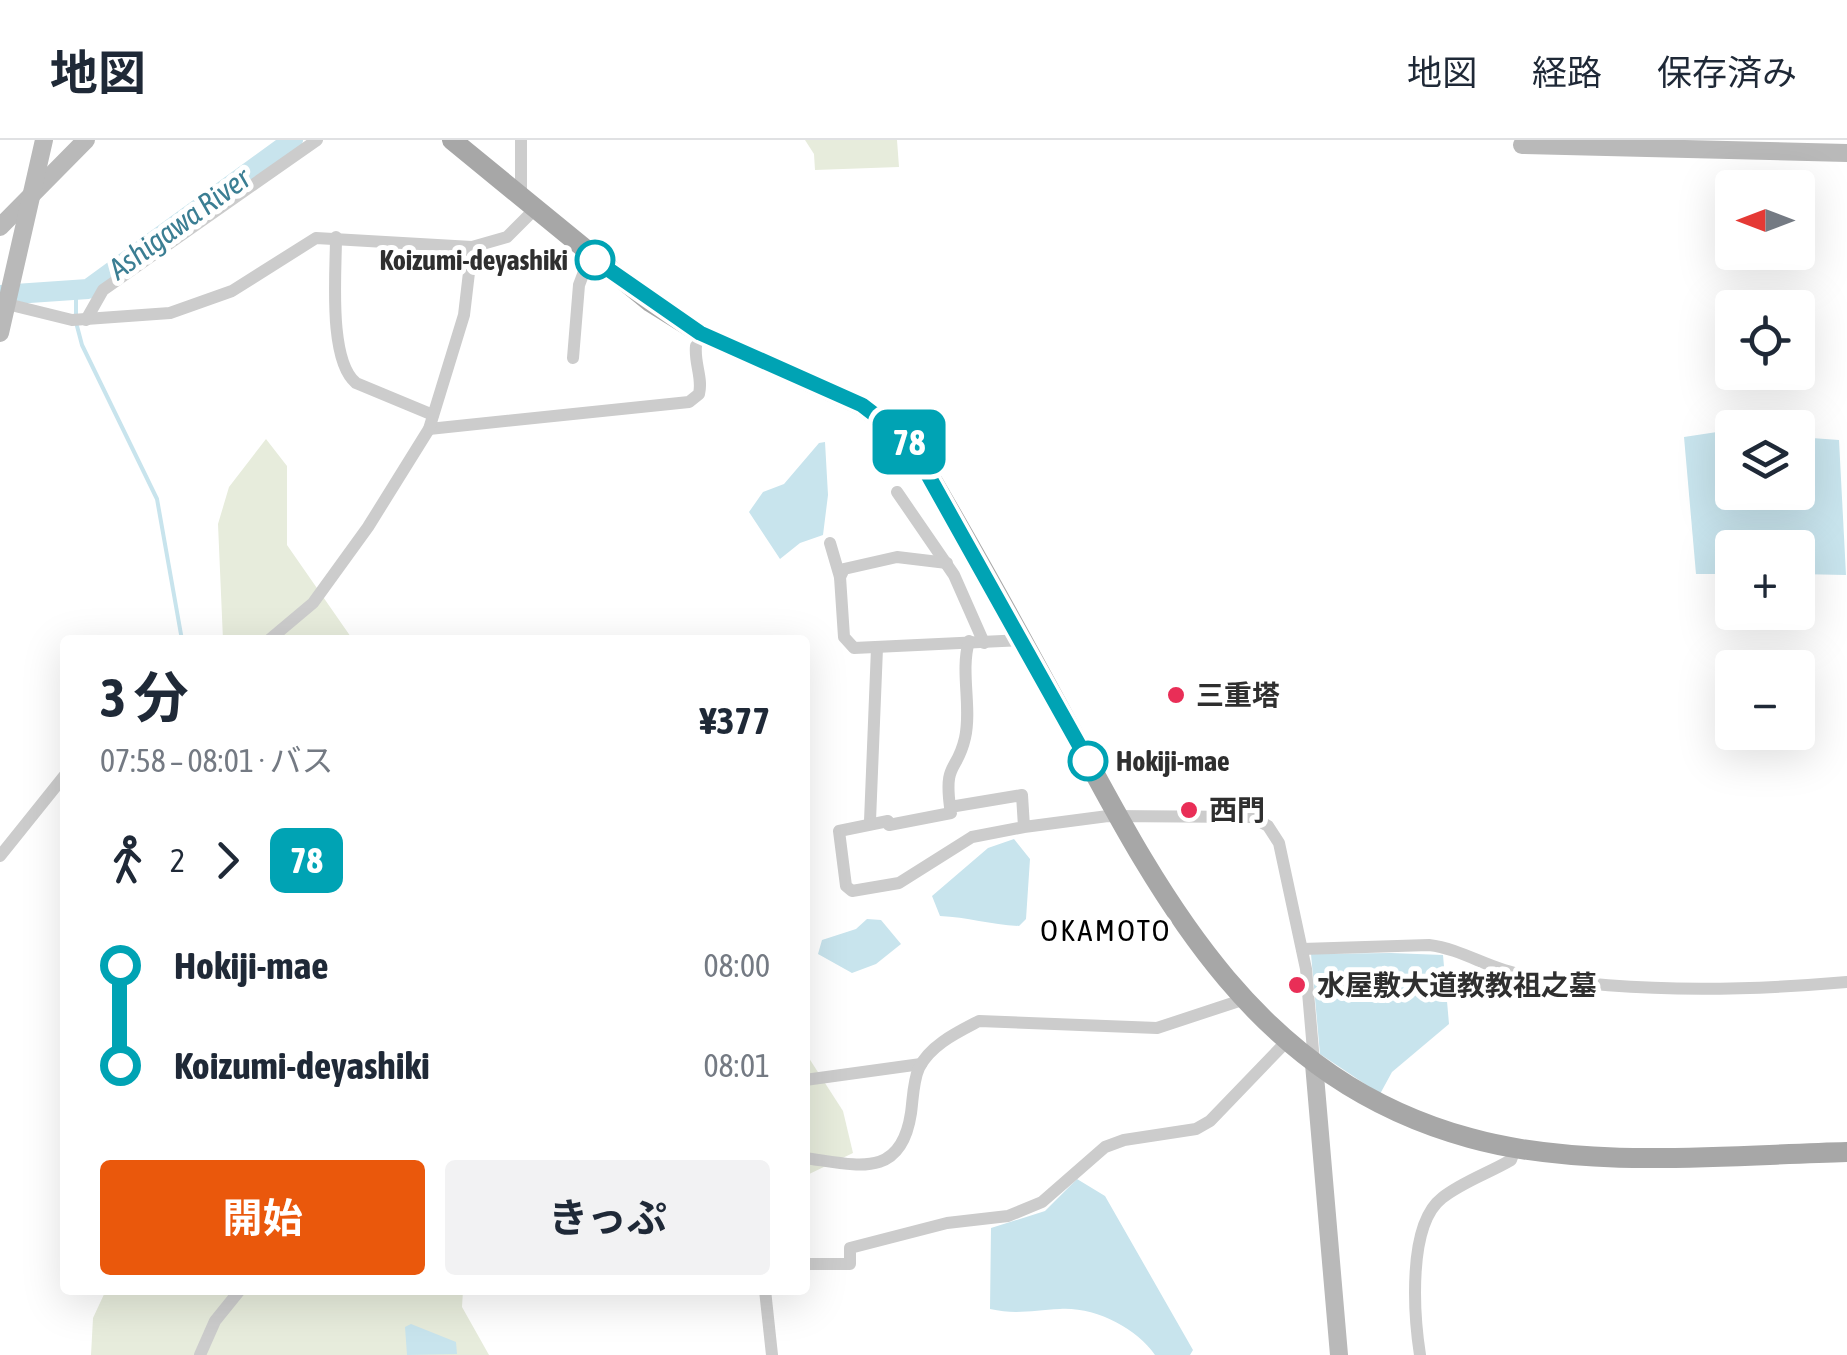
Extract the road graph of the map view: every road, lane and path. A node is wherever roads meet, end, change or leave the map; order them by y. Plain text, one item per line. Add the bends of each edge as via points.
1 (44, 140) edge
2 (86, 140) edge
3 (316, 140) edge
4 (452, 140) edge
5 (521, 140) edge
6 (1522, 142) edge
7 (1652, 144) edge
8 (1847, 153) edge
9 (32, 194) junction
10 (528, 205) junction
11 (0, 227) edge
12 (336, 236) junction
13 (472, 248) junction
14 (590, 256) junction
15 (7, 304) junction
16 (79, 320) junction
17 (0, 333) edge
18 (696, 346) dead end
19 (572, 358) dead end
20 (431, 422) junction
21 (897, 492) dead end
22 (830, 542) dead end
23 (947, 564) junction
24 (840, 577) junction
25 (274, 635) edge
26 (1022, 640) junction
27 (969, 641) junction
28 (984, 643) junction
29 (877, 648) junction
30 (60, 780) edge
31 (950, 806) junction
32 (1118, 818) junction
33 (870, 821) junction
34 (1024, 827) junction
35 (0, 856) edge
36 (1302, 948) junction
37 (1847, 982) edge
38 (1242, 1000) junction
39 (1286, 1042) junction
40 (921, 1064) junction
41 (1314, 1064) junction
42 (810, 1079) edge
43 (1516, 1146) junction
44 (1847, 1152) edge
45 (810, 1159) edge
46 (810, 1264) edge
47 (236, 1295) edge
48 (766, 1295) edge
49 (200, 1355) edge
50 (772, 1355) edge
51 (1339, 1355) edge
52 (1420, 1355) edge

1 - 9 street
2 - 9 street
3 - 16 street via 103,290
4 - 10 main road
5 - 10 street
6 - 7 street
7 - 8 street
9 - 11 street
9 - 15 street
10 - 13 street via 507,236
10 - 14 main road
12 - 13 street
12 - 16 street via 316,238 232,292 170,313
12 - 20 street via 336,316 346,374
13 - 20 street via 464,315
14 - 19 street via 579,285
14 - 26 main road via 700,333 862,405 909,441
15 - 16 street
15 - 17 street
18 - 20 street via 701,384 689,402
20 - 25 street via 314,602
21 - 23 street
22 - 24 street
23 - 24 street via 897,556 844,568
23 - 28 street
24 - 29 street via 846,641 857,650
26 - 28 street
26 - 32 main road
27 - 28 street
27 - 29 street
27 - 31 street via 968,722 949,768
29 - 33 street
30 - 35 street
31 - 33 street via 951,813 920,820
31 - 34 street via 1022,795
32 - 34 street
32 - 36 street via 1261,820 1279,843
32 - 38 main road via 1164,896
33 - 34 street via 837,837 852,891 899,883 972,837
36 - 37 street via 1440,946 1528,976 1700,988
36 - 41 street
38 - 39 main road
38 - 40 street via 1202,1017 1142,1029 979,1021 953,1034
39 - 41 main road
39 - 46 street via 1210,1121 1105,1147 1042,1202 992,1220 947,1223 850,1248 850,1264
40 - 42 street
40 - 45 street via 907,1138 894,1156 873,1165
41 - 43 main road via 1426,1122
41 - 51 street
43 - 44 main road via 1581,1154
43 - 52 street via 1510,1160 1432,1208 1415,1274
47 - 49 street
48 - 50 street

